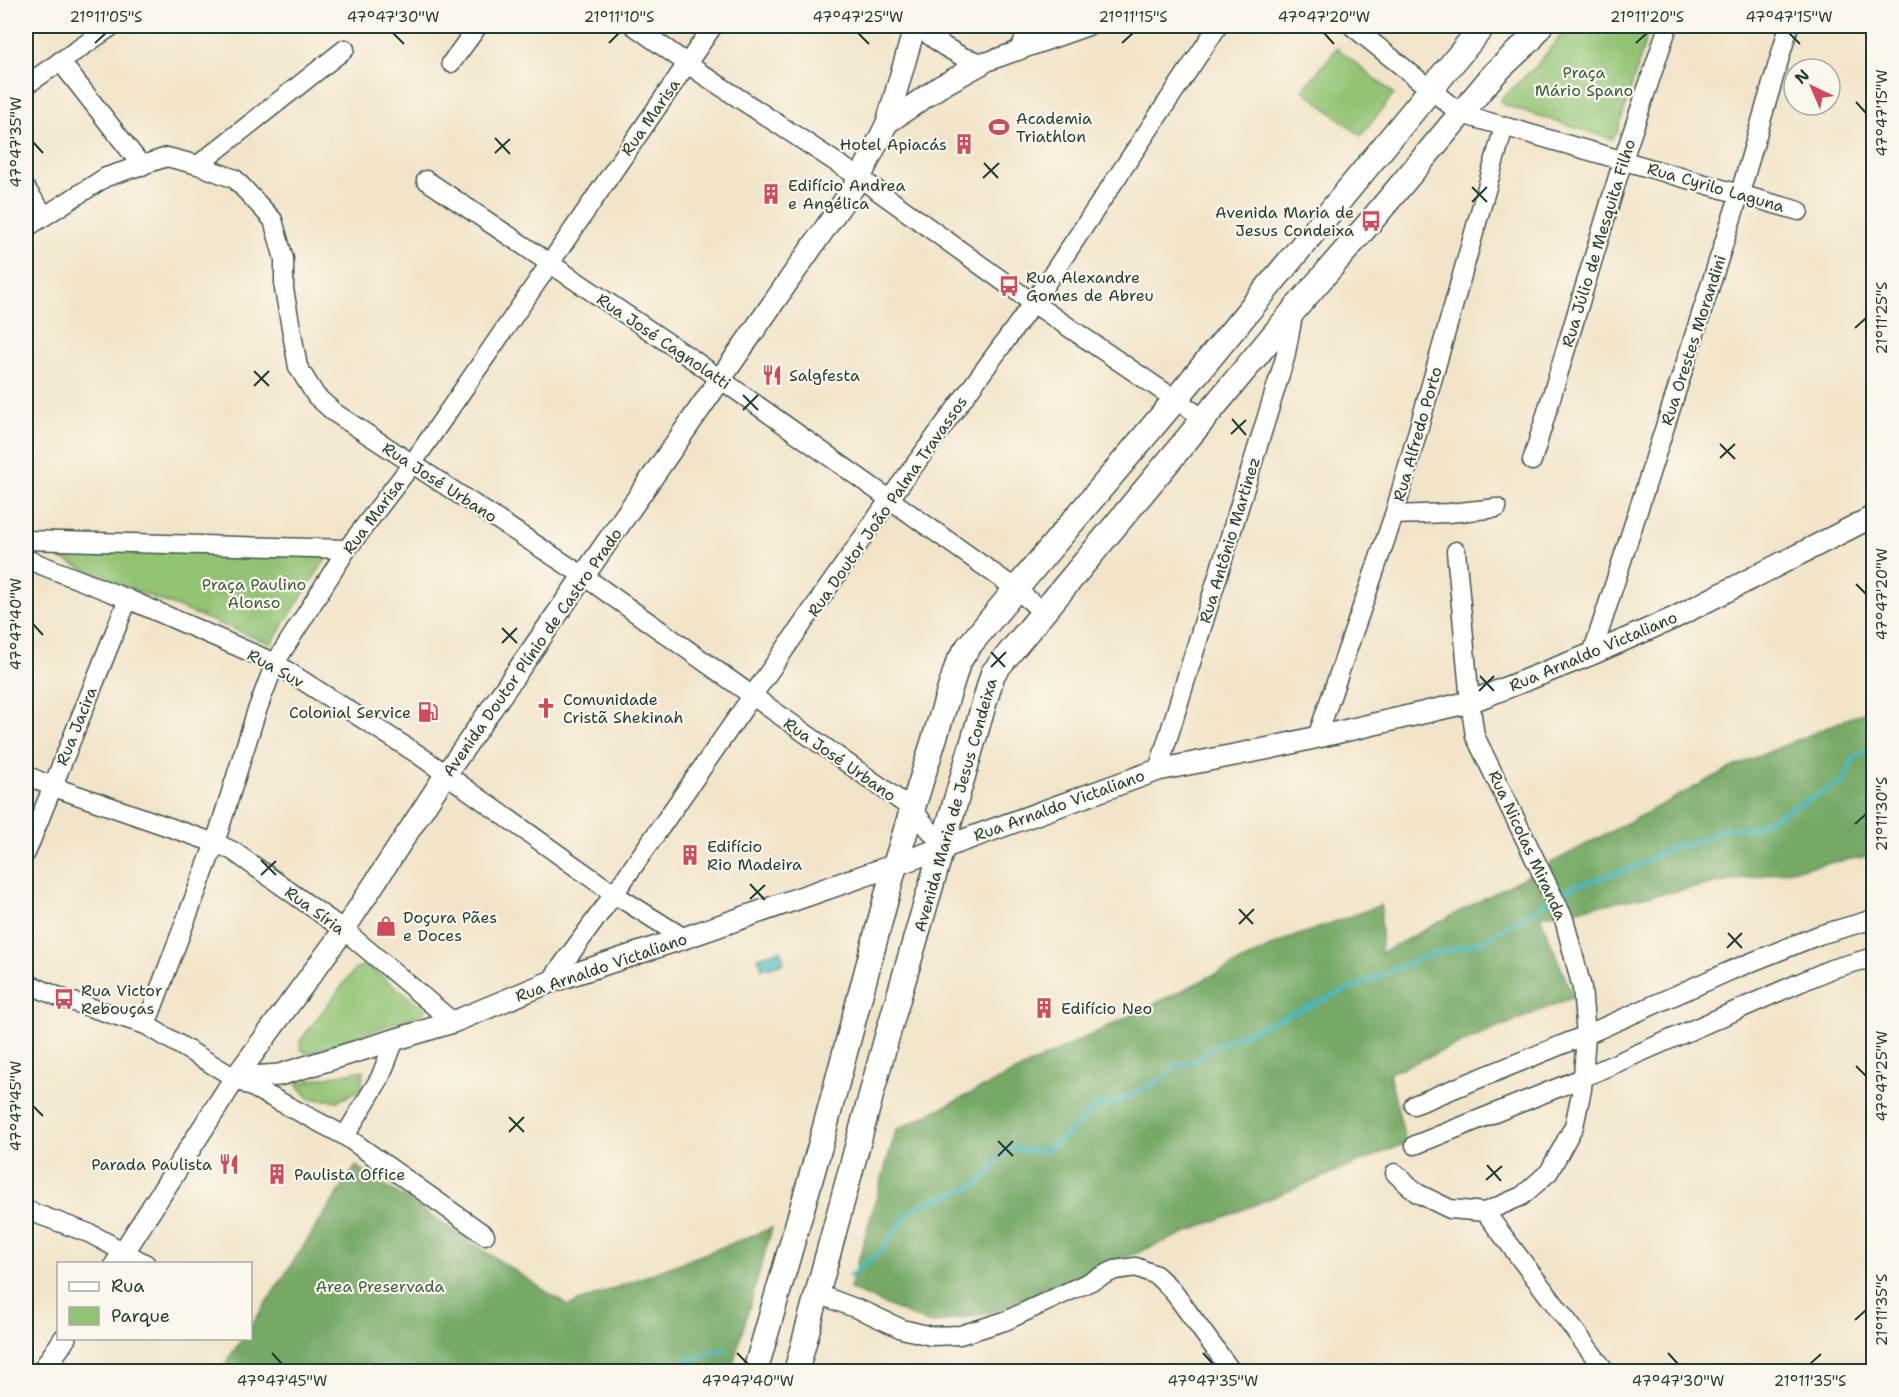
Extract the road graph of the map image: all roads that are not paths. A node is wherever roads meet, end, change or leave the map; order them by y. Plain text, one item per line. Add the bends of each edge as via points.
1 (112, 26) edge
2 (478, 26) edge
3 (634, 26) edge
4 (713, 26) edge
5 (915, 26) edge
6 (924, 26) edge
7 (1032, 26) edge
8 (1088, 26) edge
9 (1218, 26) edge
10 (1352, 26) edge
11 (1483, 26) edge
12 (1540, 26) edge
13 (1668, 26) edge
14 (1790, 26) edge
15 (345, 49) dead end
16 (1018, 51) junction
17 (60, 61) junction
18 (451, 63) dead end
19 (983, 63) junction
20 (687, 64) junction
21 (26, 85) edge
22 (1432, 89) junction
23 (1461, 114) junction
24 (887, 123) junction
25 (1504, 127) junction
26 (1623, 159) junction
27 (142, 165) junction
28 (198, 165) junction
29 (860, 178) junction
30 (426, 180) dead end
31 (26, 189) edge
32 (1740, 193) junction
33 (1798, 211) dead end
34 (45, 216) junction
35 (26, 228) edge
36 (549, 263) junction
37 (1033, 303) junction
38 (1295, 309) junction
39 (722, 379) junction
40 (1176, 399) junction
41 (1204, 419) junction
42 (1532, 461) dead end
43 (412, 464) junction
44 (889, 500) junction
45 (1497, 508) dead end
46 (1394, 515) junction
47 (1874, 516) edge
48 (26, 540) edge
49 (347, 549) junction
50 (1456, 551) dead end
51 (26, 559) edge
52 (585, 577) junction
53 (1016, 589) junction
54 (128, 599) junction
55 (1043, 612) junction
56 (1592, 654) junction
57 (274, 663) junction
58 (752, 697) junction
59 (1470, 702) junction
60 (1317, 737) junction
61 (1158, 770) junction
62 (446, 774) junction
63 (26, 775) edge
64 (51, 786) junction
65 (912, 809) junction
66 (215, 843) junction
67 (943, 846) junction
68 (26, 853) edge
69 (895, 865) junction
70 (614, 894) junction
71 (1874, 919) edge
72 (344, 930) junction
73 (684, 938) junction
74 (1874, 957) edge
75 (26, 982) edge
76 (550, 982) junction
77 (857, 1005) junction
78 (453, 1022) junction
79 (146, 1026) junction
80 (1586, 1035) junction
81 (886, 1040) junction
82 (394, 1041) junction
83 (235, 1078) junction
84 (1582, 1078) junction
85 (1414, 1105) dead end
86 (345, 1136) junction
87 (1415, 1144) dead end
88 (820, 1146) junction
89 (853, 1158) junction
90 (1395, 1173) dead end
91 (26, 1210) edge
92 (1485, 1212) junction
93 (485, 1235) dead end
94 (120, 1257) edge
95 (142, 1262) edge
96 (818, 1294) junction
97 (64, 1340) edge
98 (42, 1371) edge
99 (756, 1371) edge
100 (796, 1371) edge
101 (1232, 1371) edge
102 (1606, 1371) edge

1 - 17 street
2 - 18 street
3 - 20 street
4 - 20 street, Rua Marisa
5 - 24 street, Avenida Doutor Plínio de Castro Prado
6 - 19 street via 945,47
7 - 16 street
8 - 16 street
9 - 37 street, Rua Doutor João Palma Travassos
10 - 22 street
11 - 22 main road
12 - 23 main road, Avenida Maria de Jesus Condeixa
13 - 26 street, Rua Júlio de Mesquita Filho
14 - 32 street, Rua Orestes Morandini
15 - 28 street
16 - 19 street
17 - 21 street
17 - 27 street
19 - 24 street
20 - 29 street
20 - 36 street, Rua Marisa
22 - 23 street
22 - 40 main road
23 - 25 street, Rua Cyrilo Laguna
23 - 38 main road, Avenida Maria de Jesus Condeixa
24 - 29 street, Avenida Doutor Plínio de Castro Prado
25 - 26 street, Rua Cyrilo Laguna
25 - 46 street, Rua Alfredo Porto
26 - 32 street, Rua Cyrilo Laguna
26 - 42 street, Rua Júlio de Mesquita Filho
27 - 28 street, Rua José Urbano via 166,157
27 - 34 street, Rua José Urbano via 106,177
28 - 43 street, Rua José Urbano via 235,179 273,220 284,259 284,289 298,367 316,396
29 - 37 street
29 - 39 street, Avenida Doutor Plínio de Castro Prado
30 - 36 street, Rua José Cagnolatti
31 - 34 street
32 - 33 street, Rua Cyrilo Laguna
32 - 56 street, Rua Orestes Morandini
34 - 35 street, Rua José Urbano
36 - 39 street, Rua José Cagnolatti
36 - 43 street, Rua Marisa
37 - 40 street
37 - 44 street, Rua Doutor João Palma Travassos
38 - 41 main road, Avenida Maria de Jesus Condeixa
38 - 61 street, Rua Antônio Martinez via 1285,358
39 - 44 street, Rua José Cagnolatti
39 - 52 street, Avenida Doutor Plínio de Castro Prado
40 - 41 street
40 - 53 main road
41 - 55 main road, Avenida Maria de Jesus Condeixa
43 - 49 street, Rua Marisa
43 - 52 street, Rua José Urbano
44 - 53 street, Rua José Cagnolatti
44 - 58 street, Rua Doutor João Palma Travassos
45 - 46 street
46 - 60 street, Rua Alfredo Porto
47 - 56 street, Rua Arnaldo Victaliano via 1674,618
48 - 49 street
49 - 57 street, Rua Marisa
50 - 59 street, Rua Nicolas Miranda
51 - 54 street, Rua Suv
52 - 58 street, Rua José Urbano
52 - 62 street, Avenida Doutor Plínio de Castro Prado
53 - 55 street, Rua José Cagnolatti
53 - 65 main road via 958,663
54 - 57 street, Rua Suv
54 - 64 street, Rua Jacira
55 - 67 main road, Avenida Maria de Jesus Condeixa via 993,673
56 - 59 street, Rua Arnaldo Victaliano
57 - 62 street, Rua Suv
57 - 66 street, Rua Marisa
58 - 65 street, Rua José Urbano
58 - 70 street, Rua Doutor João Palma Travassos
59 - 60 street, Rua Arnaldo Victaliano
59 - 80 street, Rua Nicolas Miranda via 1475,736 1564,919 1582,988
60 - 61 street, Rua Arnaldo Victaliano
61 - 67 street, Rua Arnaldo Victaliano
62 - 70 street, Rua Suv
62 - 72 street, Avenida Doutor Plínio de Castro Prado
63 - 64 street, Rua Síria
64 - 66 street, Rua Síria
64 - 68 street, Rua Jacira
65 - 67 street, Rua José Urbano
65 - 69 main road
66 - 72 street, Rua Síria via 233,851
66 - 79 street, Rua Marisa
67 - 69 street, Rua Arnaldo Victaliano
67 - 81 main road, Avenida Maria de Jesus Condeixa
69 - 73 street, Rua Arnaldo Victaliano
69 - 77 main road
70 - 73 street, Rua Suv
70 - 76 street, Rua Doutor João Palma Travassos
71 - 80 street via 1819,935 1732,970
72 - 78 street, Rua Síria
72 - 83 street, Avenida Doutor Plínio de Castro Prado
73 - 76 street, Rua Arnaldo Victaliano
74 - 84 street via 1831,969
75 - 79 street
76 - 78 street, Rua Arnaldo Victaliano
77 - 81 main road via 867,999 879,1005 879,1030
77 - 88 main road
78 - 82 street, Rua Arnaldo Victaliano
79 - 83 street
80 - 84 street, Rua Nicolas Miranda
80 - 85 street
81 - 89 main road, Avenida Maria de Jesus Condeixa
82 - 83 street, Rua Arnaldo Victaliano via 279,1075
82 - 86 street via 380,1078
83 - 86 street
83 - 94 street, Avenida Doutor Plínio de Castro Prado
84 - 87 street
84 - 92 street, Rua Nicolas Miranda via 1574,1126 1549,1172 1522,1196
86 - 93 street
88 - 89 main road via 842,1150
88 - 99 main road
89 - 96 main road, Avenida Maria de Jesus Condeixa
90 - 92 street, Rua Nicolas Miranda via 1418,1193 1450,1209
91 - 94 street via 91,1234
92 - 102 street
94 - 95 street
96 - 100 main road, Avenida Maria de Jesus Condeixa
96 - 101 street via 902,1329 931,1336 960,1335 1005,1321 1115,1270 1136,1267 1156,1275 1172,1290
97 - 98 street

